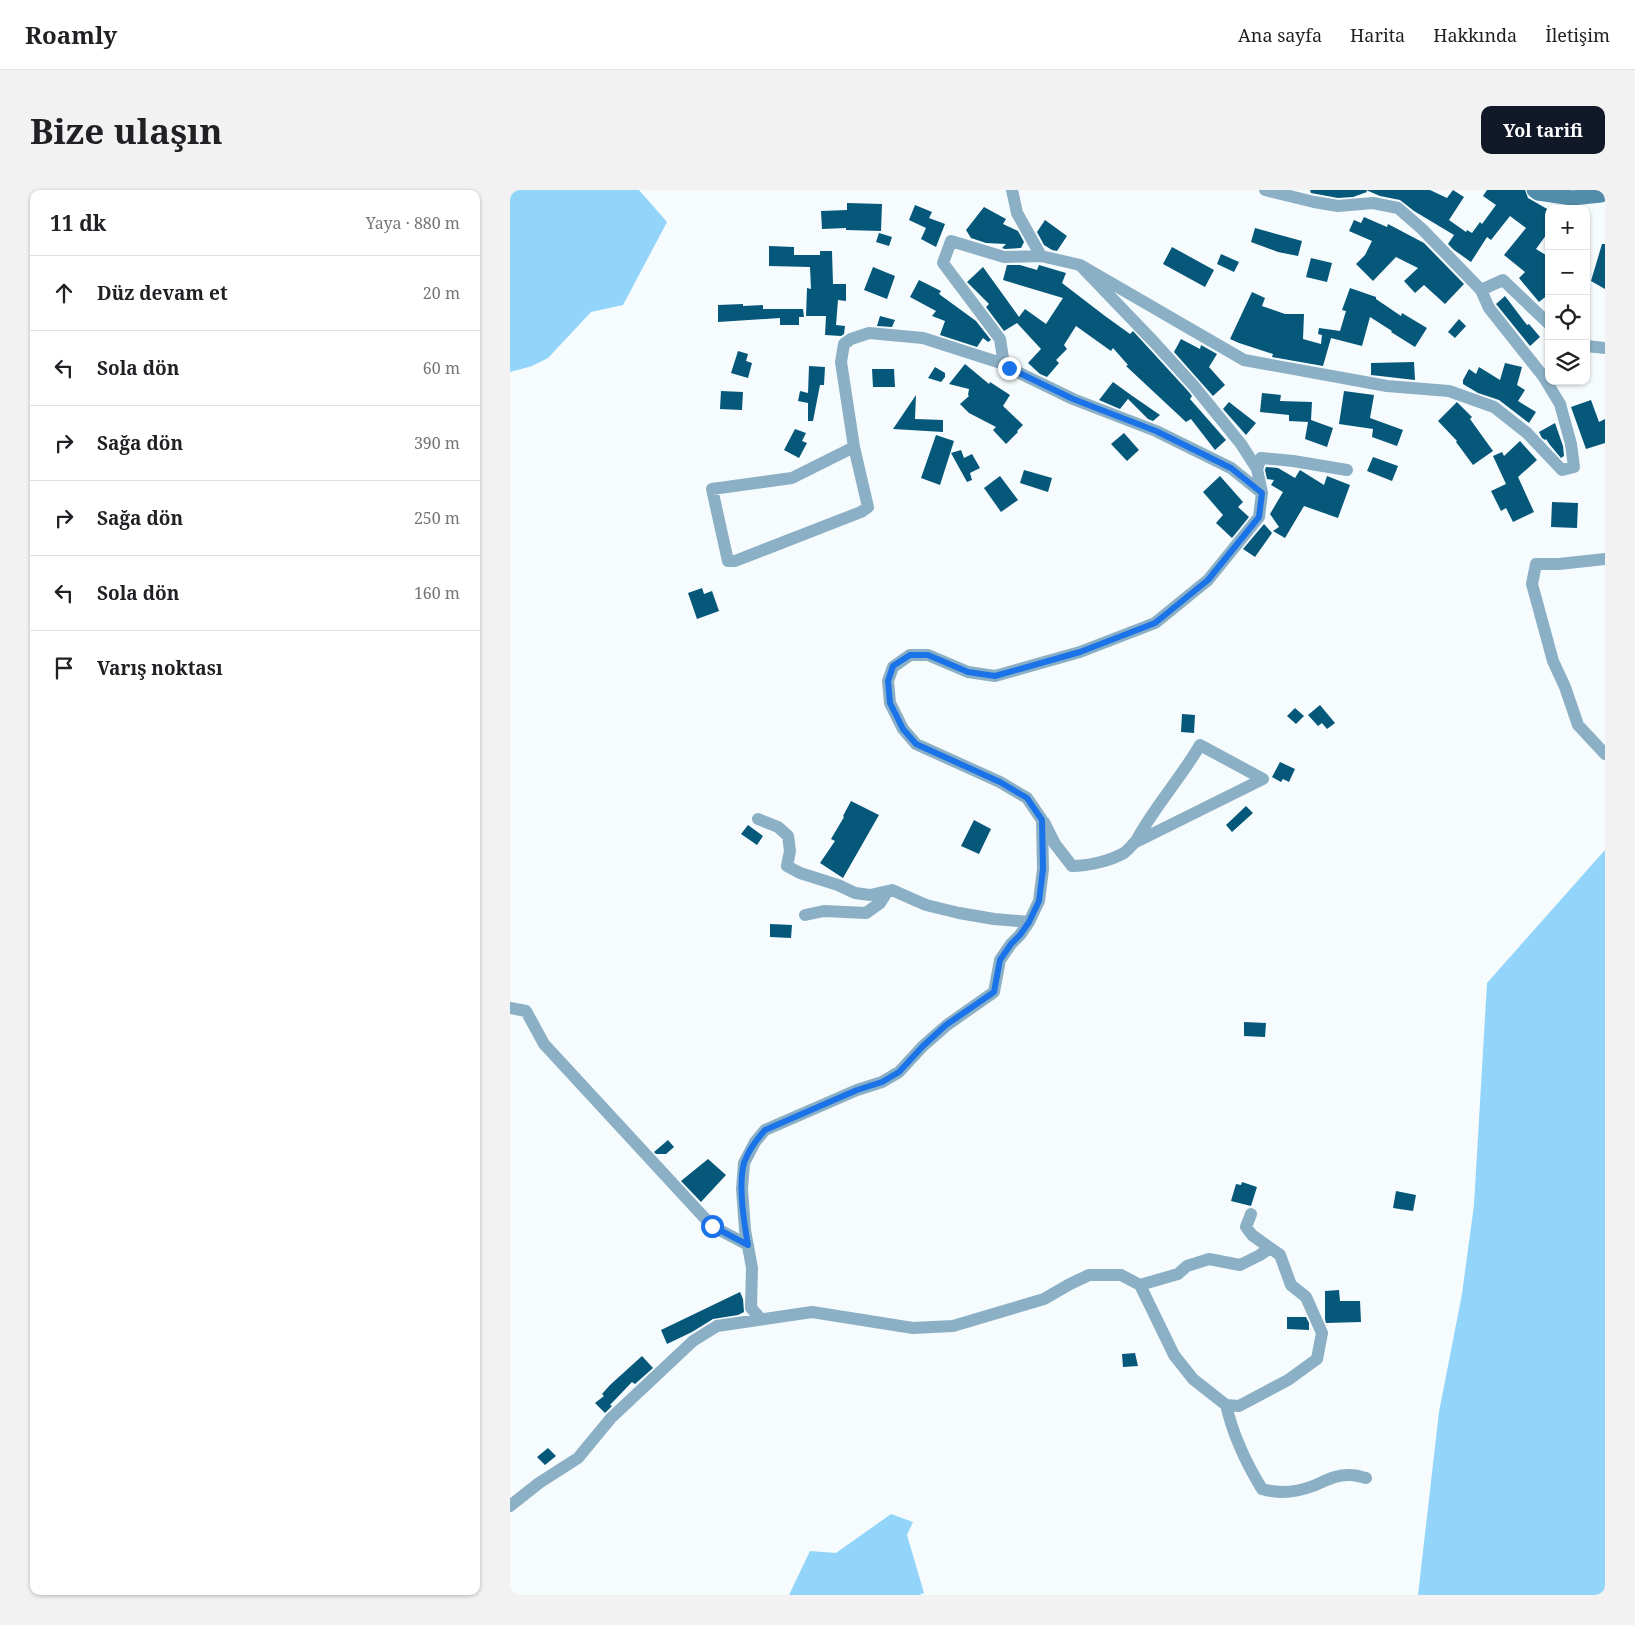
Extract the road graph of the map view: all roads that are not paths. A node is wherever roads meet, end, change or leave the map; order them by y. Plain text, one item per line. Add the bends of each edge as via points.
1 (1012, 190) edge
2 (1265, 190) edge
3 (1534, 190) edge
4 (1605, 193) edge
5 (1041, 256) junction
6 (1080, 265) junction
7 (1481, 290) junction
8 (1545, 320) edge
9 (1590, 346) edge
10 (1605, 348) edge
11 (1004, 364) junction
12 (854, 447) junction
13 (1257, 469) junction
14 (1347, 470) dead end
15 (1262, 493) junction
16 (1605, 559) edge
17 (1605, 754) edge
18 (758, 819) dead end
19 (1042, 820) junction
20 (1134, 843) junction
21 (887, 892) junction
22 (805, 915) dead end
23 (1029, 922) junction
24 (510, 1008) edge
25 (1251, 1214) dead end
26 (748, 1245) junction
27 (1270, 1248) junction
28 (1140, 1285) junction
29 (761, 1319) junction
30 (1226, 1406) junction
31 (1366, 1478) dead end
32 (510, 1506) edge

1 - 5 street via 1017,213
2 - 7 street via 1338,206 1373,203 1398,208
3 - 4 street via 1572,198
5 - 6 street
5 - 11 street via 1004,257 951,242 945,257 944,262 1000,339
6 - 7 street via 1244,360 1387,386 1449,391 1494,407 1527,433 1562,470 1574,467 1560,404 1543,376 1489,308
6 - 13 street via 1194,386
7 - 8 street via 1503,280
9 - 10 street
11 - 12 street via 924,338 869,333 851,339 844,344 841,362
11 - 15 street via 1073,399 1156,431 1231,468
12 - 12 street via 792,478 712,489 728,561 735,561 868,507
13 - 14 street via 1261,458
13 - 15 street
15 - 19 street via 1259,517 1214,573 1155,623 1080,652 995,676 968,672 928,655 910,655 893,666 888,681 890,703 903,729 916,744 1000,782 1027,798
16 - 17 street via 1536,564 1532,584 1553,661 1578,725
18 - 21 street via 778,826 788,836 787,866 855,893
19 - 20 street via 1072,866 1086,866 1110,858 1125,852
19 - 23 street via 1043,869 1039,901
20 - 20 street via 1200,745 1263,779
21 - 22 street via 880,903 866,913 824,911
21 - 23 street via 892,890 926,905 960,913
23 - 26 street via 1000,960 994,992 946,1025 899,1072 765,1130 744,1163 742,1189
24 - 26 street via 526,1011 544,1044 712,1226
25 - 27 street via 1246,1227
26 - 29 street via 752,1268 751,1308
27 - 28 street via 1240,1265 1209,1259 1187,1266 1178,1274
27 - 30 street via 1280,1255 1291,1285 1306,1297 1317,1318 1322,1332 1317,1359 1288,1380 1239,1406
28 - 29 street via 1121,1275 1090,1275 1044,1298 953,1326 913,1328 812,1312
28 - 30 street via 1174,1355 1193,1379
29 - 32 street via 718,1326 693,1342 611,1418 578,1458
30 - 31 street via 1249,1467 1262,1489 1296,1491 1330,1478 1350,1475

